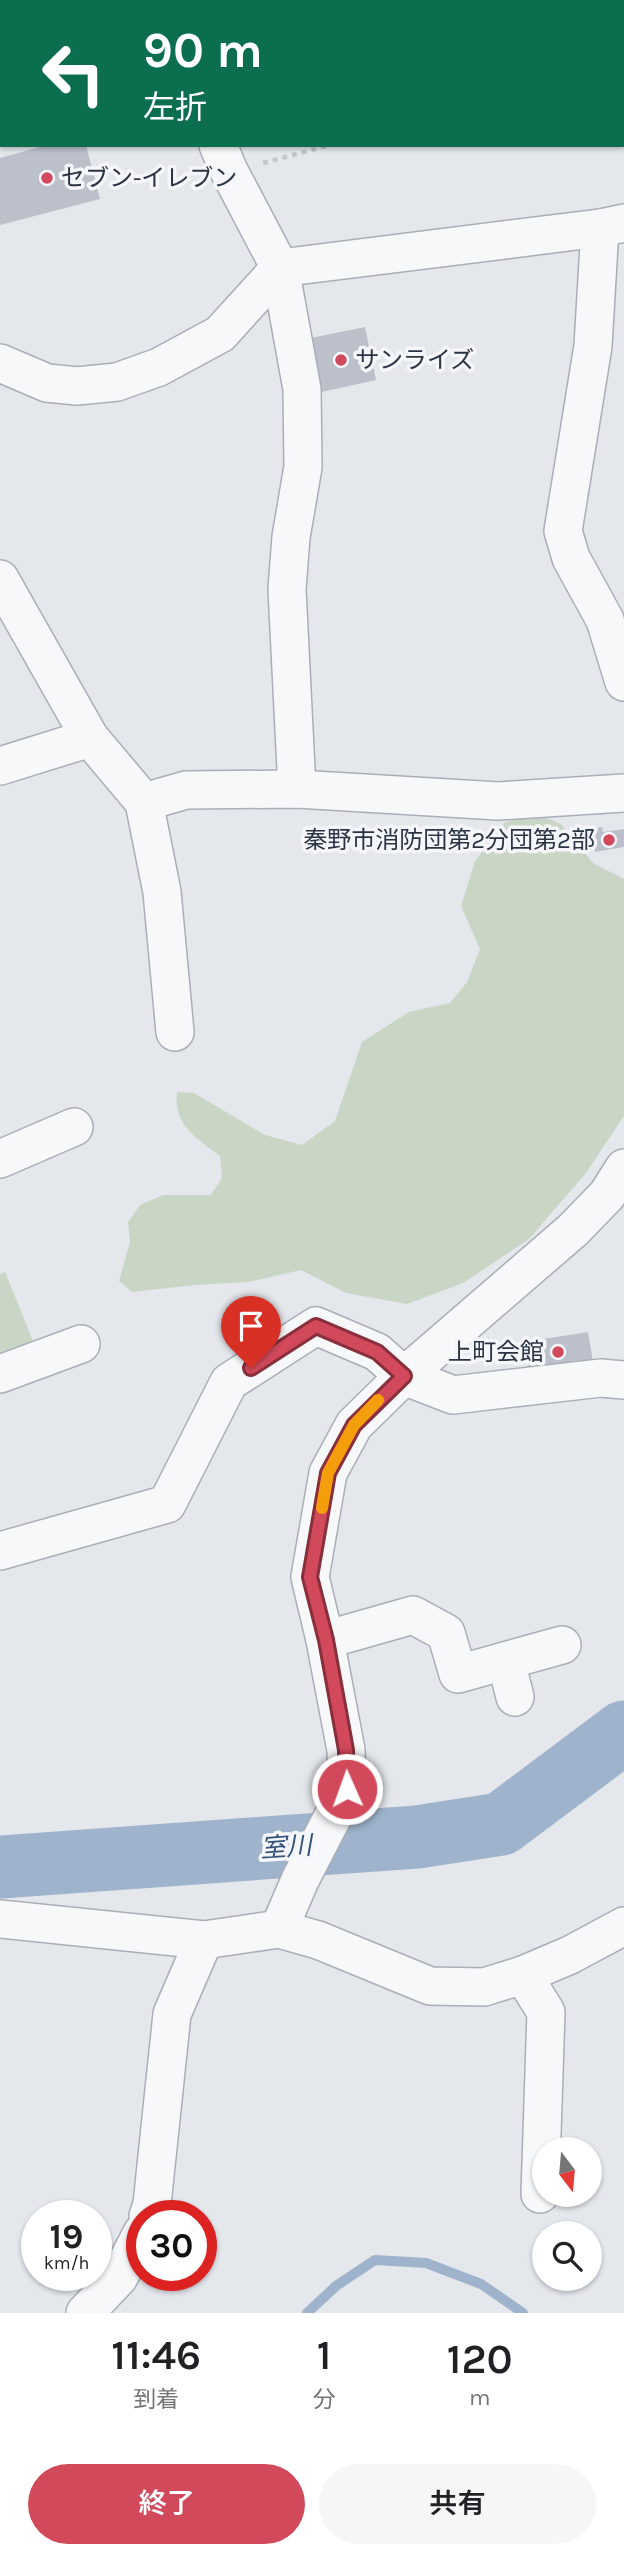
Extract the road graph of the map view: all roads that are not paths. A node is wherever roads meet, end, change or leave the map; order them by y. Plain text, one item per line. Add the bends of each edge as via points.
1 (223, 158) edge
2 (612, 225) edge
3 (280, 268) junction
4 (609, 347) edge
5 (0, 363) edge
6 (0, 579) edge
7 (624, 682) edge
8 (90, 738) junction
9 (0, 766) edge
10 (296, 789) junction
11 (624, 793) edge
12 (144, 802) junction
13 (175, 1032) dead end
14 (74, 1127) dead end
15 (0, 1159) edge
16 (624, 1168) edge
17 (80, 1344) dead end
18 (0, 1374) edge
19 (404, 1376) junction
20 (624, 1380) edge
21 (0, 1551) edge
22 (326, 1640) junction
23 (562, 1646) dead end
24 (506, 1661) junction
25 (515, 1697) dead end
26 (0, 1919) edge
27 (624, 1926) edge
28 (279, 1928) junction
29 (204, 1940) junction
30 (523, 1975) junction
31 (542, 2137) edge
32 (152, 2200) edge
33 (126, 2264) edge
34 (85, 2313) edge

1 - 3 street
2 - 3 street
2 - 4 street
3 - 5 street via 220,334 159,367 117,382 47,383
3 - 10 street via 302,389 303,467 288,590
4 - 7 street via 563,531 571,558 605,620
6 - 8 street
8 - 9 street
8 - 12 street
10 - 11 street via 498,801
10 - 12 street via 186,790
12 - 13 street via 162,892
14 - 15 street
16 - 19 street via 607,1195 573,1230
17 - 18 street
19 - 20 street via 453,1395 601,1378
19 - 21 street via 377,1352 316,1326 229,1382 167,1504
19 - 22 street via 354,1425 328,1473 310,1577
22 - 24 street via 413,1615 446,1633 458,1674
22 - 28 street via 346,1750 347,1789
23 - 24 street
24 - 25 street
26 - 29 street
27 - 30 street
28 - 29 street
28 - 30 street via 430,1986 484,1987
29 - 32 street via 172,2014
30 - 31 street via 546,2012
33 - 34 street

